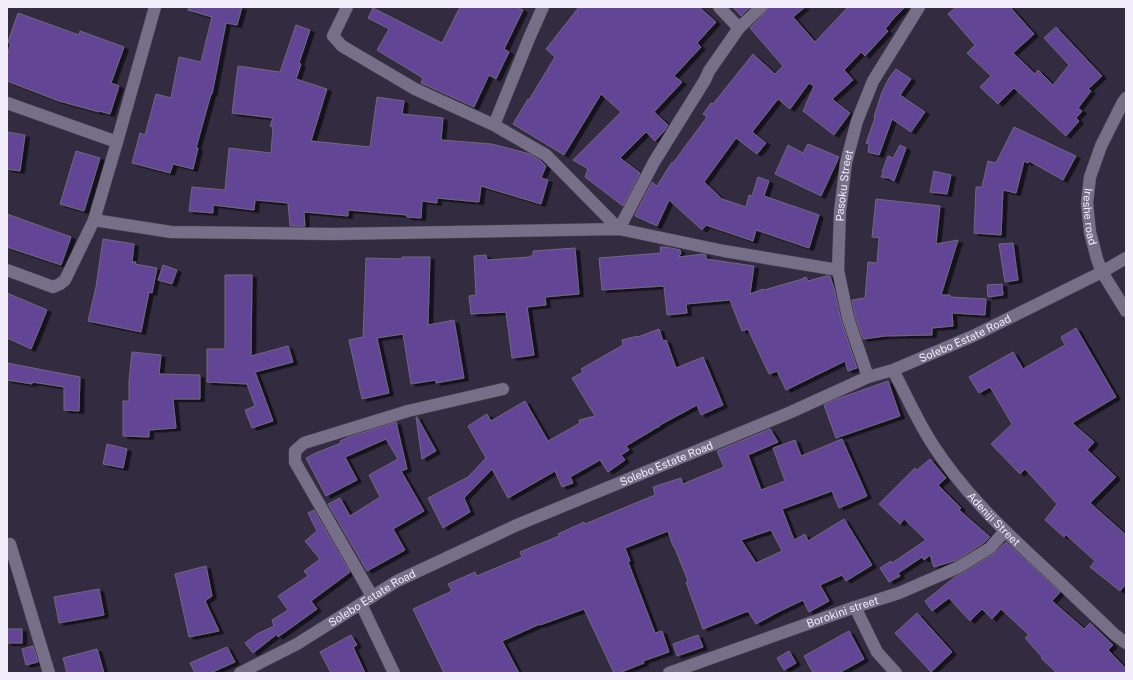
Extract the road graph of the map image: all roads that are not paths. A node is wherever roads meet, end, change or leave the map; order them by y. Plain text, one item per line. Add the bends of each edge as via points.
1 (155, 7) edge
2 (347, 7) edge
3 (543, 7) edge
4 (719, 7) edge
5 (761, 7) edge
6 (919, 7) edge
7 (739, 28) junction
8 (1126, 98) edge
9 (7, 104) edge
10 (494, 125) junction
11 (117, 142) junction
12 (94, 220) junction
13 (619, 229) junction
14 (1126, 258) edge
15 (7, 270) edge
16 (838, 270) junction
17 (1102, 272) junction
18 (1126, 311) edge
19 (893, 370) junction
20 (868, 377) junction
21 (503, 389) dead end
22 (1005, 531) junction
23 (10, 544) dead end
24 (372, 596) junction
25 (361, 604) junction
26 (856, 607) junction
27 (1126, 643) edge
28 (676, 672) edge
29 (49, 673) edge
30 (240, 673) edge
31 (394, 673) edge
32 (896, 673) edge

1 - 11 street
2 - 10 street via 333,36 342,46 415,89
3 - 10 street
4 - 7 street
5 - 7 street
6 - 16 street, Pasoku Street via 873,81 857,121 846,163 840,211
7 - 13 street via 709,71 654,162
8 - 17 street, Ireshe road via 1101,146 1090,177 1087,203 1090,232
9 - 11 street
10 - 13 street via 546,155
11 - 12 street
12 - 13 street via 171,232 333,234
12 - 15 street via 65,280 60,284 53,287
13 - 16 street via 724,251
14 - 17 street, Solebo Estate Road
16 - 20 street, Pasoku Street via 848,318
17 - 18 street, Ireshe road
17 - 19 street, Solebo Estate Road via 973,336
19 - 20 street, Solebo Estate Road
19 - 22 street, Adeniji Street via 933,445 971,495
20 - 24 street, Solebo Estate Road via 790,412 516,525 397,581
21 - 24 street via 408,411 304,443 295,451 295,462
22 - 26 street, Borokini street via 990,548 959,567 899,593
22 - 27 street, Adeniji Street
23 - 29 street
24 - 25 street, Solebo Estate Road
25 - 30 street, Solebo Estate Road via 297,644
25 - 31 street
26 - 28 street, Borokini street
26 - 32 street via 878,652

